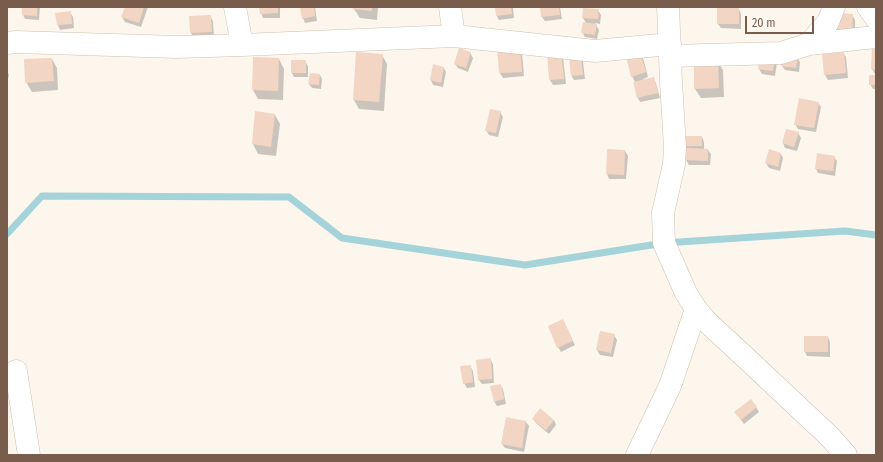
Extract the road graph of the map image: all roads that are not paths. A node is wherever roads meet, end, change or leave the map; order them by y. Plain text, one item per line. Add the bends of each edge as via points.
1 (235, 7) edge
2 (450, 7) edge
3 (668, 7) edge
4 (834, 7) edge
5 (868, 7) edge
6 (876, 18) edge
7 (454, 36) junction
8 (876, 37) edge
9 (7, 43) edge
10 (809, 44) junction
11 (242, 45) junction
12 (670, 50) junction
13 (696, 309) junction
14 (16, 371) dead end
15 (29, 455) edge
16 (637, 455) edge
17 (846, 455) edge

1 - 11 street
2 - 7 street
3 - 12 street
4 - 10 street via 828,22
5 - 6 street
7 - 11 street
7 - 12 street via 595,51
8 - 10 street
9 - 11 street via 177,47
10 - 12 street via 781,53
12 - 13 street via 675,147 674,164 663,213 664,243 686,293
13 - 16 street via 670,386
13 - 17 street
14 - 15 street

